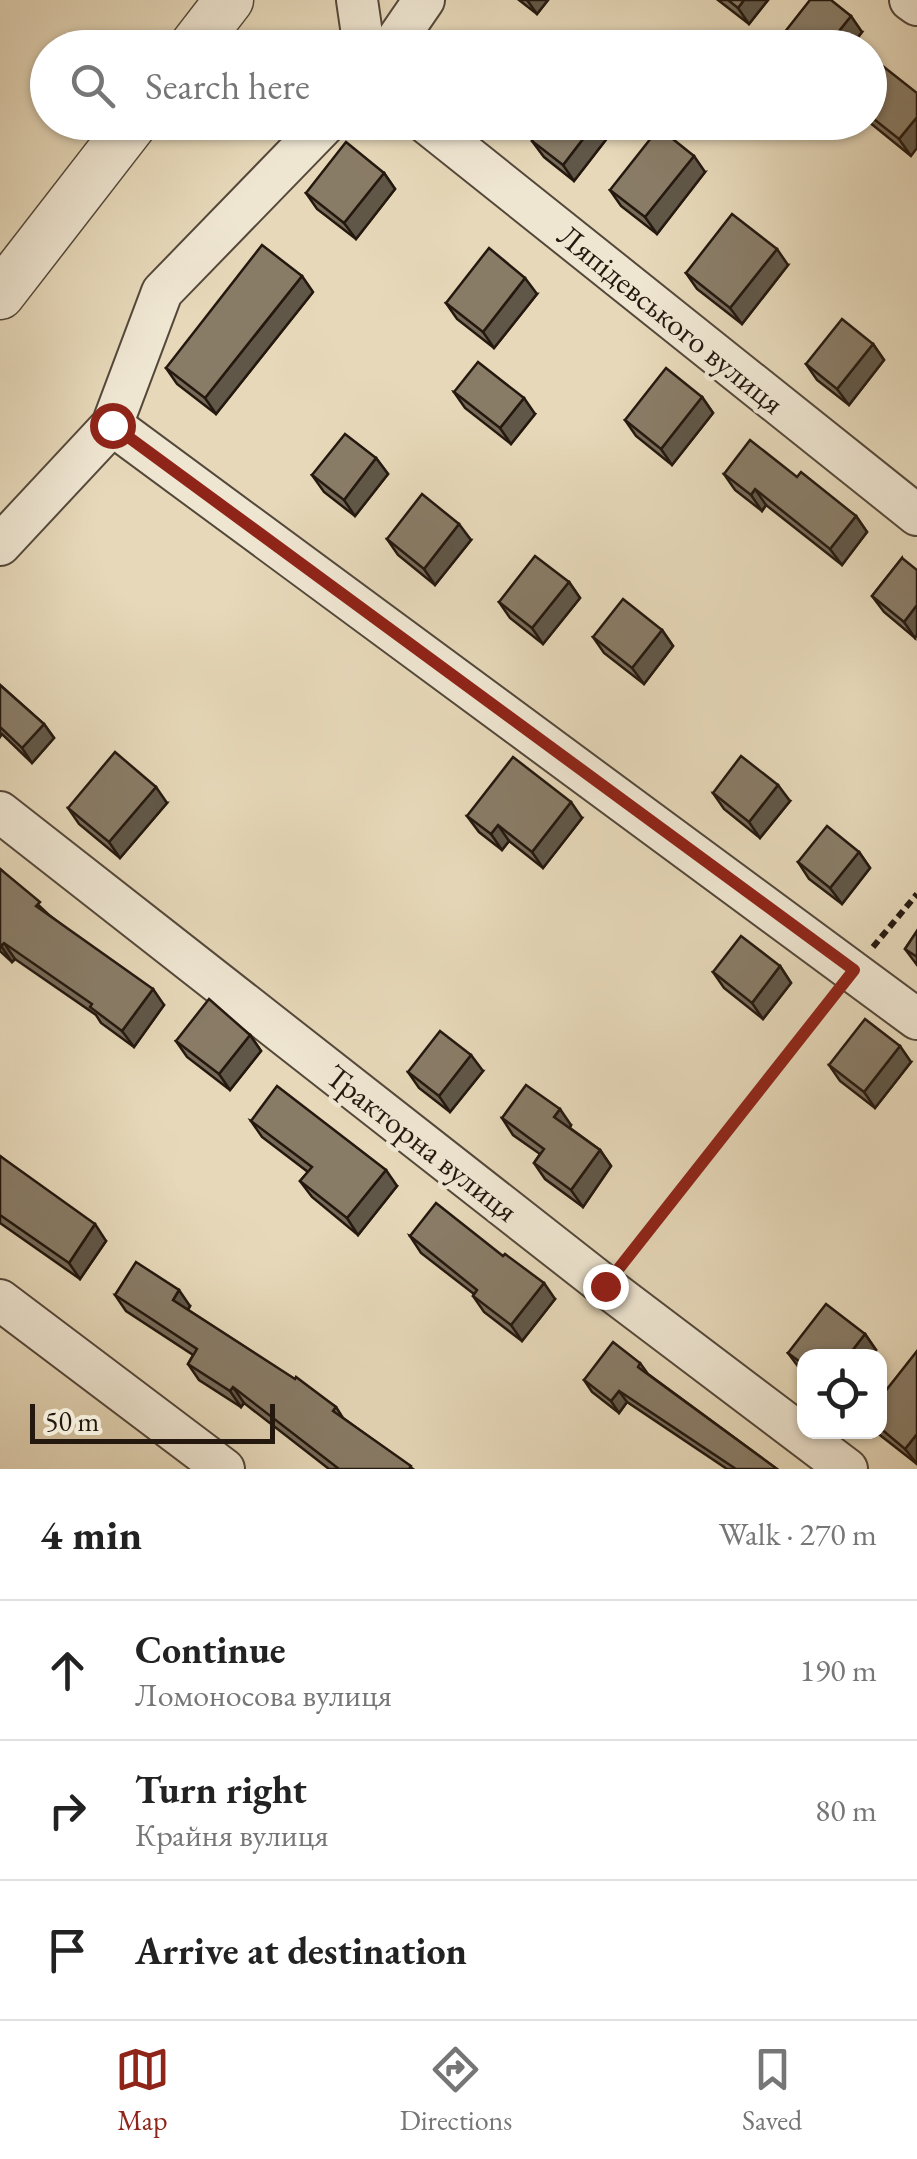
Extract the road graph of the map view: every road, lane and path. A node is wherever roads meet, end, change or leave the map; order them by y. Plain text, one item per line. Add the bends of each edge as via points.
1 (229, 0) edge
2 (356, 0) edge
3 (424, 0) edge
4 (910, 0) edge
5 (917, 5) edge
6 (206, 30) edge
7 (361, 30) edge
8 (403, 30) edge
9 (120, 140) edge
10 (310, 140) edge
11 (447, 140) edge
12 (0, 295) edge
13 (112, 425) junction
14 (917, 514) edge
15 (0, 545) edge
16 (0, 812) edge
17 (917, 894) edge
18 (854, 970) junction
19 (917, 1018) edge
20 (605, 1286) junction
21 (0, 1300) edge
22 (224, 1469) edge
23 (847, 1469) edge

1 - 6 street
2 - 7 street
3 - 8 street
4 - 5 street
9 - 12 street
10 - 13 street via 162,292
11 - 14 street, Ляпідевського вулиця
13 - 15 street
13 - 18 street
16 - 20 street, Тракторна вулиця
17 - 18 path
18 - 19 street
18 - 20 path
20 - 23 street, Тракторна вулиця
21 - 22 street

